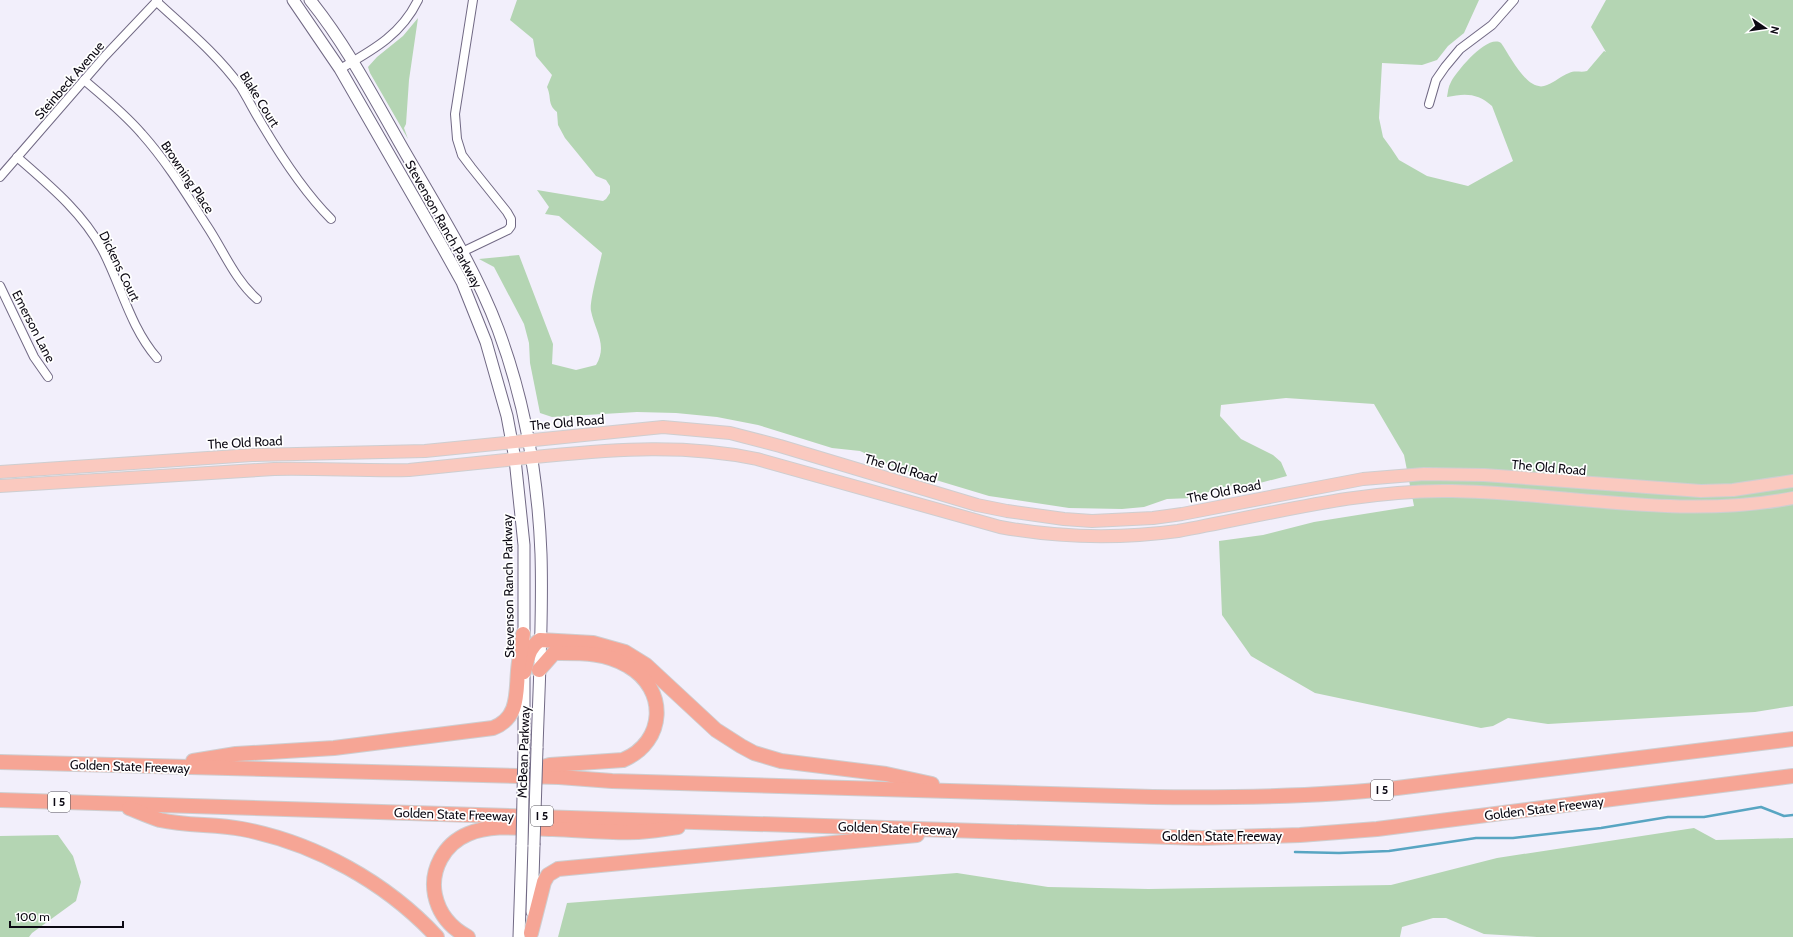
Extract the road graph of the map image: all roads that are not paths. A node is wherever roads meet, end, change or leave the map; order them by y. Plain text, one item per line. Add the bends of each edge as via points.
1 (293, 0) edge
2 (310, 0) edge
3 (418, 0) edge
4 (473, 0) edge
5 (1514, 0) edge
6 (157, 1) edge
7 (352, 62) junction
8 (340, 69) junction
9 (84, 80) junction
10 (1429, 104) dead end
11 (17, 157) junction
12 (0, 177) edge
13 (331, 219) dead end
14 (462, 252) junction
15 (0, 286) edge
16 (257, 299) dead end
17 (157, 358) dead end
18 (48, 377) dead end
19 (528, 440) junction
20 (512, 442) junction
21 (531, 457) junction
22 (515, 459) junction
23 (0, 472) edge
24 (1793, 481) edge
25 (0, 486) edge
26 (1793, 498) edge
27 (523, 634) junction
28 (540, 640) junction
29 (539, 670) junction
30 (524, 672) junction
31 (1793, 739) edge
32 (524, 747) joint
33 (0, 762) edge
34 (159, 767) junction
35 (514, 776) junction
36 (1793, 776) edge
37 (968, 792) junction
38 (0, 800) edge
39 (117, 804) junction
40 (724, 822) junction
41 (967, 830) junction
42 (527, 936) edge
43 (438, 937) edge
44 (468, 937) edge

1 - 8 main road, Stevenson Ranch Parkway
2 - 7 main road, Stevenson Ranch Parkway
3 - 7 street via 398,30 378,47
4 - 14 street via 455,114 457,140 462,155 507,212 511,226 508,230
5 - 10 street via 1492,25 1460,49 1445,66 1436,80
6 - 9 street, Steinbeck Avenue
6 - 13 street, Blake Court via 228,71 283,157
7 - 8 street
7 - 14 main road, Stevenson Ranch Parkway
8 - 20 main road, Stevenson Ranch Parkway via 462,282 486,342
9 - 11 street, Steinbeck Avenue
9 - 16 street, Browning Place via 127,118 156,150 239,279
11 - 12 street, Steinbeck Avenue
11 - 17 street, Dickens Court via 68,204 91,232 110,265 142,338
14 - 19 main road, Stevenson Ranch Parkway via 505,350 515,381
15 - 18 street, Emerson Lane via 34,357
19 - 20 main road, The Old Road
19 - 21 main road, Stevenson Ranch Parkway
19 - 24 main road, The Old Road via 663,428 730,433 977,505 1036,516 1092,521 1133,520 1182,514 1363,480 1424,474 1468,474 1701,491 1733,490
20 - 22 main road, Stevenson Ranch Parkway
20 - 23 main road, The Old Road via 425,452 258,455
21 - 22 main road
21 - 26 main road via 631,448 682,449 732,454 784,466 1000,527 1092,538 1178,531 1357,497 1400,492 1452,490 1705,508
21 - 28 main road, Stevenson Ranch Parkway via 541,557
22 - 25 main road via 409,470 274,469
22 - 27 main road, Stevenson Ranch Parkway via 524,545
27 - 30 main road, Stevenson Ranch Parkway
27 - 34 highway via 516,703 509,716 499,726 334,748 236,754
28 - 29 main road, McBean Parkway
28 - 30 highway via 529,652
28 - 37 highway via 593,643 625,652 646,665 716,730 741,746 768,758 796,764 886,774
29 - 35 highway via 554,653 598,654 616,660 637,673 653,692 657,710 655,726 647,743 623,760 550,765
29 - 42 main road, McBean Parkway, bridge via 534,845
30 - 32 main road, Stevenson Ranch Parkway
31 - 37 highway, Golden State Freeway / I 5 via 1330,795 1238,798
32 - 42 main road, McBean Parkway, bridge via 522,845
33 - 34 highway, Golden State Freeway / I 5
34 - 35 highway, Golden State Freeway / I 5
35 - 37 highway, Golden State Freeway / I 5
36 - 41 highway, Golden State Freeway / I 5 via 1377,829 1300,835 1202,838
38 - 39 highway, Golden State Freeway / I 5
39 - 40 highway, Golden State Freeway / I 5
39 - 43 highway via 160,820 241,829 297,844 328,858 387,892
40 - 41 highway, Golden State Freeway / I 5
40 - 44 highway via 639,832 510,828 469,833 447,849 434,875 437,904 444,917 452,927
41 - 42 highway via 558,869 548,875 544,882

